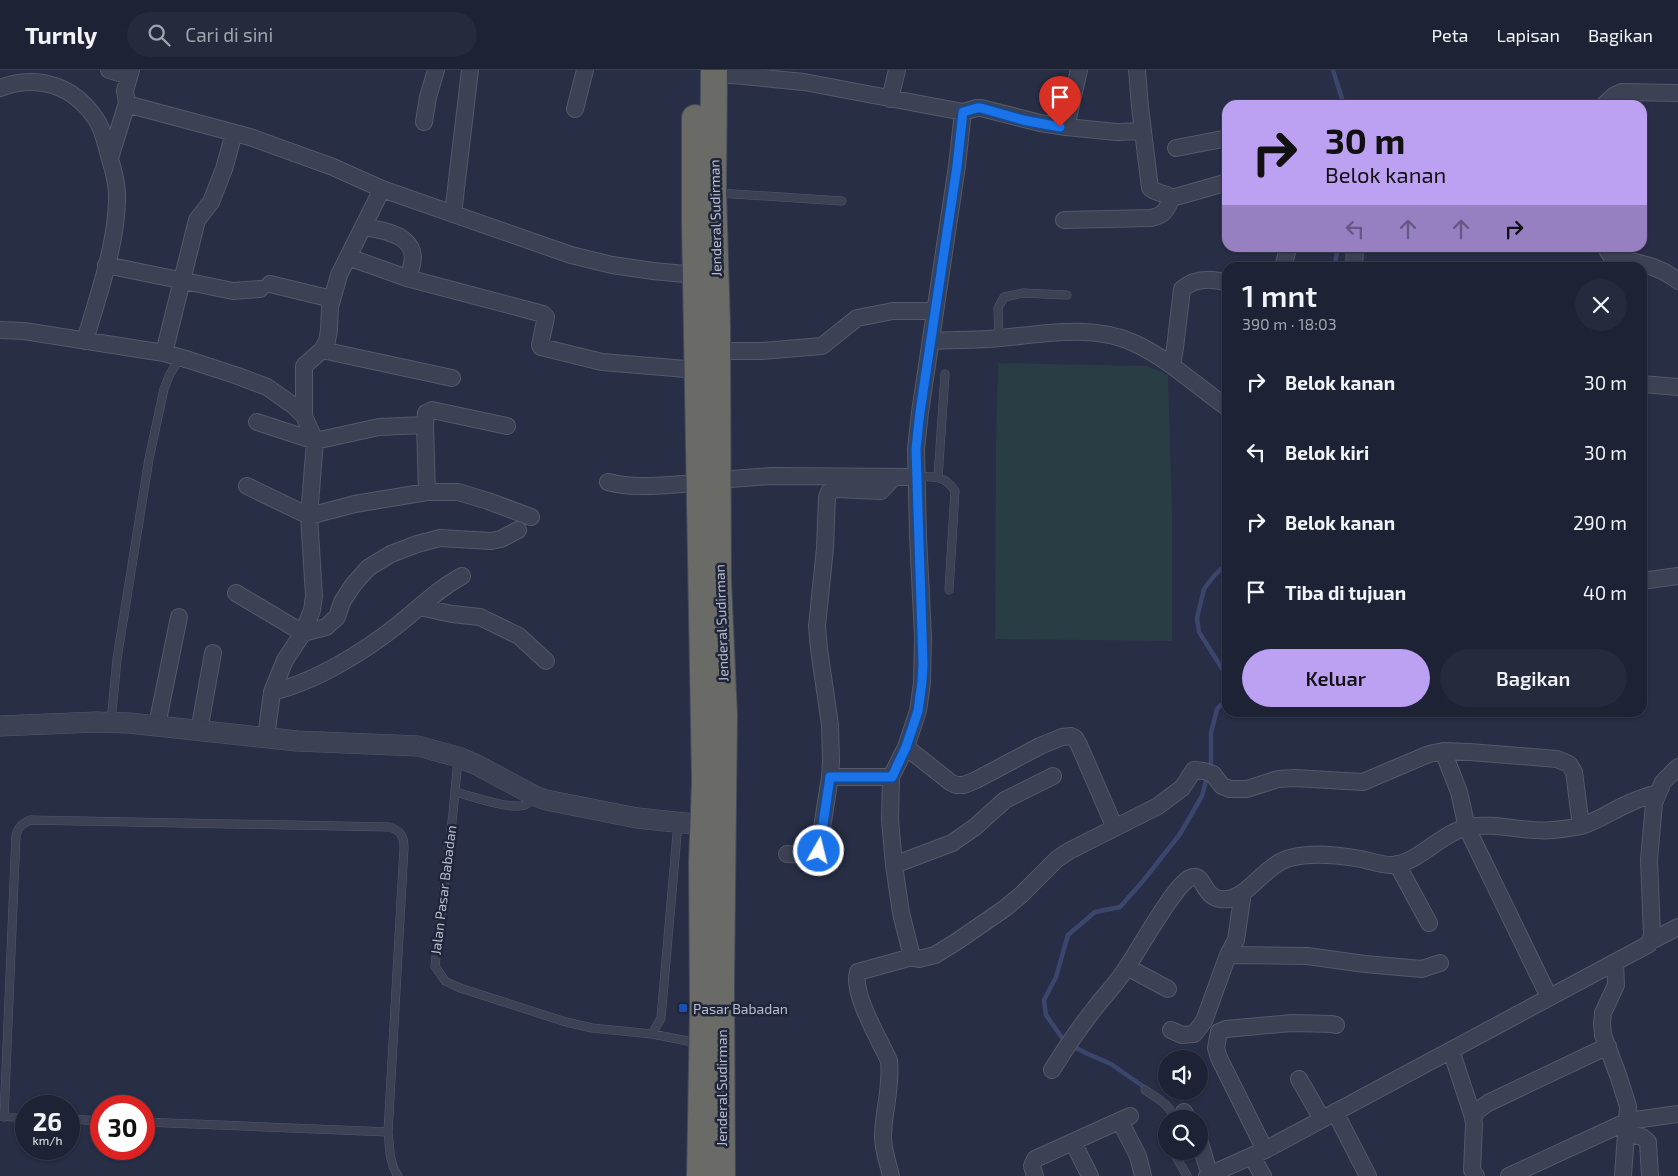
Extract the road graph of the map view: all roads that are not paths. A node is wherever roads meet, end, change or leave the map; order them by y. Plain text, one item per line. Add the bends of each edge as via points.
1 (109, 70) edge
2 (436, 70) edge
3 (470, 70) edge
4 (585, 70) edge
5 (897, 70) edge
6 (1079, 70) edge
7 (1138, 70) edge
8 (708, 72) edge
9 (130, 73) edge
10 (27, 76) edge
11 (0, 88) edge
12 (1678, 93) edge
13 (890, 99) junction
14 (1610, 100) edge
15 (127, 103) junction
16 (575, 109) dead end
17 (963, 112) junction
18 (424, 122) dead end
19 (1066, 127) junction
20 (1143, 131) junction
21 (234, 133) junction
22 (1222, 139) edge
23 (1176, 148) dead end
24 (110, 158) junction
25 (1222, 184) edge
26 (382, 189) junction
27 (713, 193) junction
28 (1172, 198) junction
29 (842, 200) dead end
30 (454, 214) junction
31 (1064, 220) dead end
32 (363, 227) junction
33 (1608, 252) edge
34 (348, 257) junction
35 (1636, 262) edge
36 (106, 265) junction
37 (1647, 265) edge
38 (696, 274) junction
39 (407, 278) junction
40 (181, 280) junction
41 (1222, 281) edge
42 (1678, 281) edge
43 (1067, 295) dead end
44 (332, 299) junction
45 (935, 311) junction
46 (0, 330) edge
47 (999, 338) junction
48 (85, 341) junction
49 (931, 341) junction
50 (322, 350) junction
51 (717, 351) junction
52 (172, 355) junction
53 (1172, 365) junction
54 (698, 370) junction
55 (945, 374) dead end
56 (452, 378) dead end
57 (1647, 384) edge
58 (1678, 387) edge
59 (1222, 403) edge
60 (304, 416) junction
61 (257, 422) dead end
62 (425, 425) junction
63 (507, 426) dead end
64 (315, 441) junction
65 (894, 477) junction
66 (917, 477) junction
67 (938, 478) junction
68 (708, 481) junction
69 (608, 482) dead end
70 (248, 486) dead end
71 (427, 492) junction
72 (309, 516) junction
73 (531, 517) dead end
74 (518, 530) dead end
75 (462, 576) dead end
76 (1678, 576) edge
77 (1647, 580) edge
78 (949, 590) dead end
79 (236, 593) dead end
80 (419, 607) junction
81 (179, 617) dead end
82 (304, 633) junction
83 (213, 653) dead end
84 (546, 661) dead end
85 (272, 692) junction
86 (111, 722) junction
87 (157, 725) junction
88 (0, 726) edge
89 (199, 731) junction
90 (266, 738) junction
91 (906, 747) junction
92 (1443, 751) junction
93 (458, 757) junction
94 (1678, 767) edge
95 (1053, 776) dead end
96 (830, 777) junction
97 (892, 777) junction
98 (455, 792) junction
99 (1657, 793) junction
100 (535, 796) junction
101 (678, 823) junction
102 (704, 825) junction
103 (1580, 826) junction
104 (1115, 828) junction
105 (1467, 828) junction
106 (786, 854) dead end
107 (1397, 864) junction
108 (894, 865) junction
109 (1244, 892) junction
110 (1429, 922) dead end
111 (1678, 927) edge
112 (1651, 941) junction
113 (1228, 956) junction
114 (912, 957) junction
115 (1440, 962) dead end
116 (1615, 962) junction
117 (1127, 967) junction
118 (1168, 989) dead end
119 (1550, 997) junction
120 (1336, 1025) dead end
121 (1171, 1030) dead end
122 (652, 1034) junction
123 (702, 1044) junction
124 (1608, 1046) junction
125 (1452, 1050) junction
126 (1052, 1070) dead end
127 (1299, 1079) dead end
128 (1145, 1090) dead end
129 (1170, 1110) edge
130 (1678, 1114) edge
131 (1328, 1115) junction
132 (2, 1117) edge
133 (1473, 1117) junction
134 (15, 1118) edge
135 (155, 1122) edge
136 (1627, 1127) junction
137 (388, 1132) junction
138 (1073, 1142) junction
139 (1258, 1154) junction
140 (1178, 1160) edge
141 (1206, 1160) edge
142 (1209, 1175) edge
143 (398, 1176) edge
144 (700, 1176) edge
145 (722, 1176) edge
146 (891, 1176) edge
147 (1035, 1176) edge
148 (1090, 1176) edge
149 (1143, 1176) edge
150 (1187, 1176) edge
151 (1263, 1176) edge
152 (1368, 1176) edge
153 (1476, 1176) edge
154 (1509, 1176) edge
155 (1624, 1176) edge
156 (1650, 1176) edge

1 - 9 street
2 - 18 street
3 - 30 street
4 - 16 street
5 - 13 street
6 - 19 street
7 - 20 street
8 - 13 street via 777,79
8 - 27 highway, Jenderal Sudirman
8 - 38 highway, Jenderal Sudirman
9 - 15 street via 125,91
10 - 11 street
10 - 24 street via 79,99 97,120
12 - 14 street via 1622,92
13 - 17 street
15 - 21 street
15 - 24 street
17 - 19 street via 981,108
17 - 45 street
19 - 20 street
20 - 28 street via 1150,188
21 - 26 street via 299,154
21 - 40 street via 211,202 197,220
22 - 23 street
24 - 36 street via 117,200
25 - 28 street
26 - 30 street
26 - 32 street
27 - 29 lane
27 - 51 highway, Jenderal Sudirman
28 - 31 street via 1162,216
30 - 38 street via 587,259 653,271
32 - 34 street
32 - 39 street via 397,235 409,244 413,253
33 - 35 street via 1610,256
34 - 39 street
34 - 44 street
36 - 40 street
36 - 48 street
37 - 42 street via 1665,271
38 - 54 highway, Jenderal Sudirman
39 - 54 street via 543,314 546,317 540,345 544,348 602,362
40 - 44 street via 233,292 265,286
40 - 52 street
41 - 53 street via 1203,280 1189,283 1182,289
43 - 47 lane via 1023,293 1004,297 998,308
44 - 50 street via 329,330
45 - 49 street
45 - 51 street via 892,311 857,318 822,346
46 - 48 street
47 - 49 street
47 - 53 street via 1067,332 1114,336 1133,342
48 - 52 street
49 - 66 street via 916,449
50 - 56 street
50 - 60 street via 304,366
51 - 68 highway, Jenderal Sudirman
52 - 60 street via 267,387
52 - 86 lane via 150,451 117,659
53 - 59 street
54 - 68 highway, Jenderal Sudirman
55 - 67 lane
57 - 58 street
60 - 64 street
61 - 64 street
62 - 63 street via 426,413 432,410
62 - 64 street via 379,427
62 - 71 street
64 - 72 street
65 - 66 street
65 - 68 street via 772,476
65 - 96 street via 880,490 835,489 827,497 817,626 830,724
66 - 67 lane
66 - 91 street via 923,664 918,711
67 - 78 lane via 950,482 955,491
68 - 69 street via 634,485
68 - 102 highway, Jenderal Sudirman
68 - 145 highway, Jenderal Sudirman via 718,581 724,715
70 - 72 street
71 - 72 street via 355,504
71 - 73 street via 470,494
72 - 82 street via 314,596
74 - 82 street via 491,542 440,538 391,554 368,568 326,627
75 - 80 street
76 - 77 street
79 - 82 street
80 - 84 street via 480,617 519,636
80 - 85 street via 397,625 316,677
81 - 87 street
82 - 85 street via 285,660
83 - 89 street
85 - 90 street
86 - 87 street
86 - 88 street
87 - 89 street
89 - 90 street
90 - 93 street via 418,746
91 - 97 street
91 - 104 street via 950,782 964,785 1040,746 1070,736 1079,745
92 - 103 street via 1556,759 1569,764 1574,772
92 - 104 street via 1363,782 1278,779 1247,790 1230,789 1222,786 1208,772 1194,770 1182,788 1158,806
92 - 105 street via 1459,792
93 - 98 lane, Jalan Pasar Babadan
93 - 100 street
94 - 99 street
95 - 108 street via 1005,800 952,843
96 - 97 street
96 - 106 street via 818,853
97 - 108 street via 890,820
98 - 100 lane via 515,806 529,803
98 - 122 lane, Jalan Pasar Babadan via 434,966 445,981 566,1022
99 - 103 street
99 - 112 street via 1649,860
100 - 101 street via 594,810
101 - 102 street
101 - 122 lane via 661,1018
102 - 123 highway, Jenderal Sudirman
103 - 105 street via 1552,830 1500,825
104 - 114 street via 1057,859 1004,909 942,952 919,959
105 - 107 street
105 - 119 street
107 - 109 street via 1330,855 1291,858 1275,865
107 - 110 street
108 - 114 street via 901,914
109 - 113 street via 1236,940
109 - 117 street via 1229,900 1216,900 1208,894 1200,878 1190,878 1169,902
111 - 112 street
112 - 116 street via 1644,948
113 - 115 street via 1306,956 1422,968
113 - 121 street via 1204,1021 1194,1034 1188,1036
114 - 146 street via 858,972 857,976 860,999 889,1061 883,1137
116 - 119 street
116 - 124 street via 1616,985 1603,1013 1602,1023
117 - 118 street
117 - 126 street
119 - 125 street
120 - 139 street via 1292,1023 1218,1032 1216,1048 1219,1058
122 - 123 lane, Jalan Pasar Babadan
123 - 144 highway, Jenderal Sudirman
124 - 133 street via 1488,1103
124 - 136 street via 1628,1106
125 - 131 street
125 - 133 street
127 - 131 street
128 - 129 lane
130 - 136 street
131 - 139 street
131 - 152 street
132 - 134 lane
132 - 137 lane via 19,826 30,820 389,827 402,835 404,848
133 - 153 street via 1472,1170
135 - 137 lane
136 - 154 street
136 - 155 street
136 - 156 street via 1648,1142
137 - 143 lane via 390,1157
138 - 147 street via 1035,1159 1032,1166
138 - 148 street
138 - 149 street via 1125,1119
139 - 142 street
139 - 151 street
140 - 150 lane
141 - 142 street

